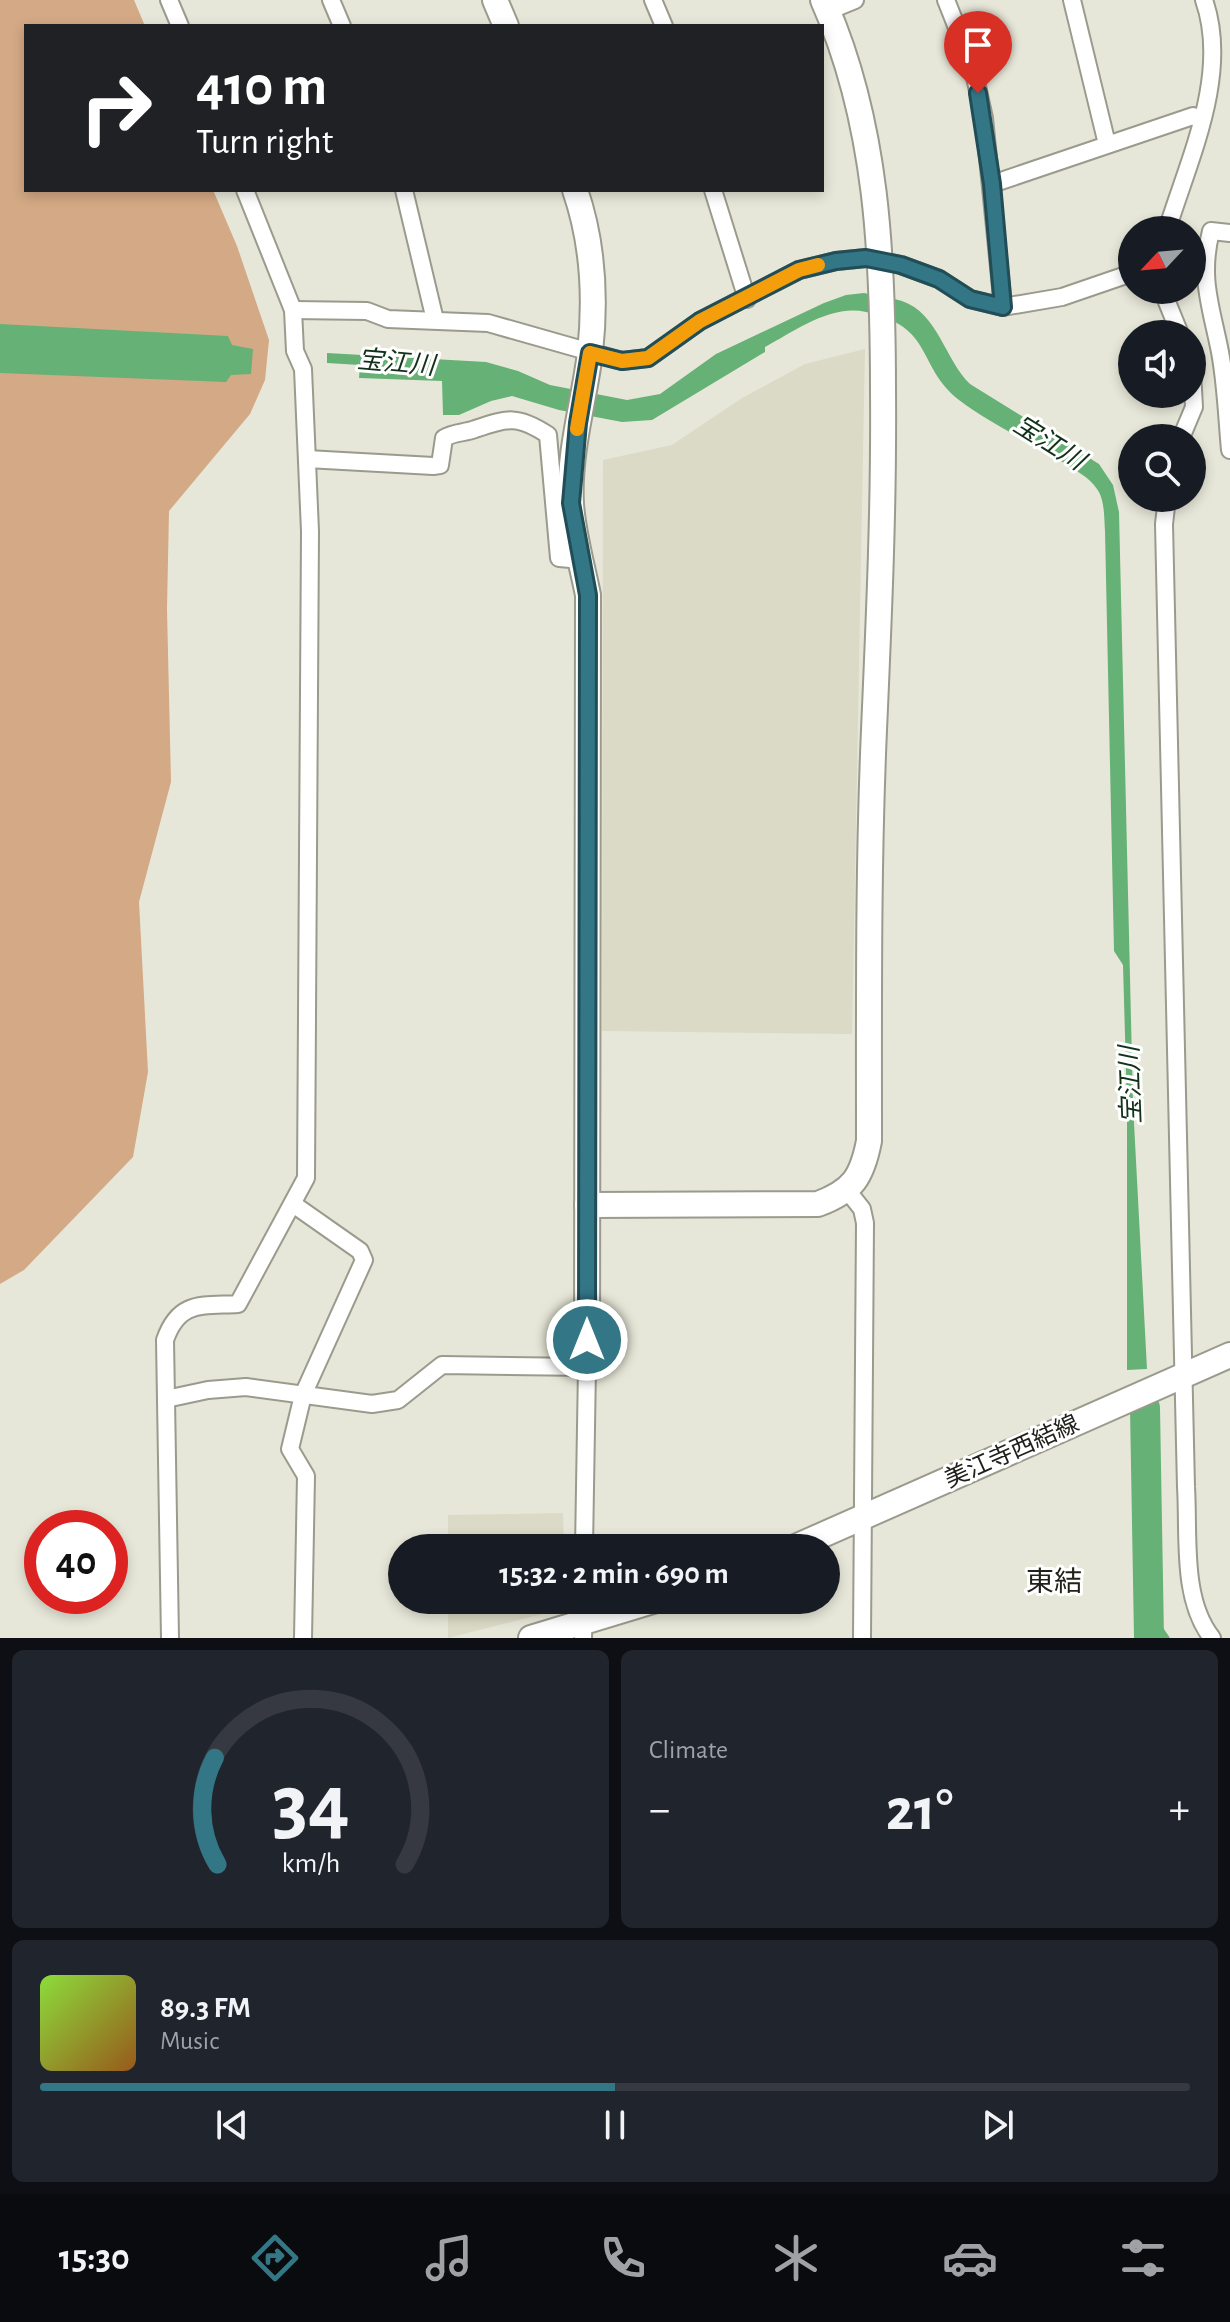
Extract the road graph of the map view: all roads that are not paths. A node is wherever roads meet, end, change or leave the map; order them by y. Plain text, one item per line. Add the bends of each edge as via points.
1 (169, 0) edge
2 (331, 0) edge
3 (495, 0) edge
4 (653, 0) edge
5 (855, 0) edge
6 (946, 0) edge
7 (1072, 0) edge
8 (1204, 0) edge
9 (826, 6) edge
10 (179, 24) edge
11 (341, 24) edge
12 (505, 24) edge
13 (663, 24) edge
14 (1201, 120) junction
15 (1107, 144) junction
16 (992, 184) junction
17 (246, 192) edge
18 (404, 192) edge
19 (576, 192) edge
20 (714, 192) edge
21 (1171, 216) edge
22 (1230, 233) edge
23 (882, 270) junction
24 (1118, 278) edge
25 (747, 299) junction
26 (1003, 307) junction
27 (293, 310) junction
28 (435, 320) junction
29 (588, 359) junction
30 (1230, 450) edge
31 (307, 459) junction
32 (1166, 512) edge
33 (582, 560) junction
34 (847, 1190) junction
35 (293, 1204) junction
36 (587, 1205) junction
37 (1230, 1355) edge
38 (587, 1367) junction
39 (1183, 1375) junction
40 (303, 1395) junction
41 (166, 1399) junction
42 (863, 1519) junction
43 (584, 1534) edge
44 (827, 1534) edge
45 (605, 1614) edge
46 (583, 1620) edge
47 (170, 1638) edge
48 (303, 1638) edge
49 (531, 1638) edge
50 (862, 1638) edge
51 (1212, 1638) edge

1 - 10 street
2 - 11 street
3 - 12 street
4 - 13 street
5 - 9 street
6 - 16 street via 973,68
7 - 15 street
8 - 14 street via 1214,48
9 - 23 street via 864,131
14 - 15 street via 1193,116
14 - 21 street
15 - 16 street
16 - 26 street
17 - 27 street
18 - 28 street
19 - 29 street via 592,255
20 - 25 street
22 - 30 street via 1211,231 1204,259
23 - 25 street via 866,258 836,261 799,270
23 - 26 street via 939,279 970,299
23 - 34 street via 884,495 869,856 869,1141 864,1168
24 - 26 street via 1062,297
25 - 29 street via 700,321 648,358
27 - 28 street via 367,311 388,319
27 - 31 street via 295,351 303,369
28 - 29 street via 488,323
29 - 33 street via 571,503
31 - 33 street via 440,465 444,438 452,433 502,419 532,424 548,435 551,447 559,558
31 - 35 street via 306,1178
32 - 39 street
33 - 36 street via 588,595
34 - 36 street via 818,1204
34 - 42 street via 862,1209 865,1223
35 - 40 street via 360,1251 364,1260
35 - 41 street via 238,1304 192,1307 172,1321 165,1340
36 - 38 street
37 - 39 street, 美江寺西結線
38 - 40 street via 442,1365 398,1400 372,1404
38 - 43 street
39 - 42 street, 美江寺西結線
39 - 51 street via 1192,1597
40 - 41 street via 246,1387
40 - 48 street via 290,1449 306,1476
41 - 47 street
42 - 44 street, 美江寺西結線
42 - 50 street
45 - 46 street
46 - 49 street

